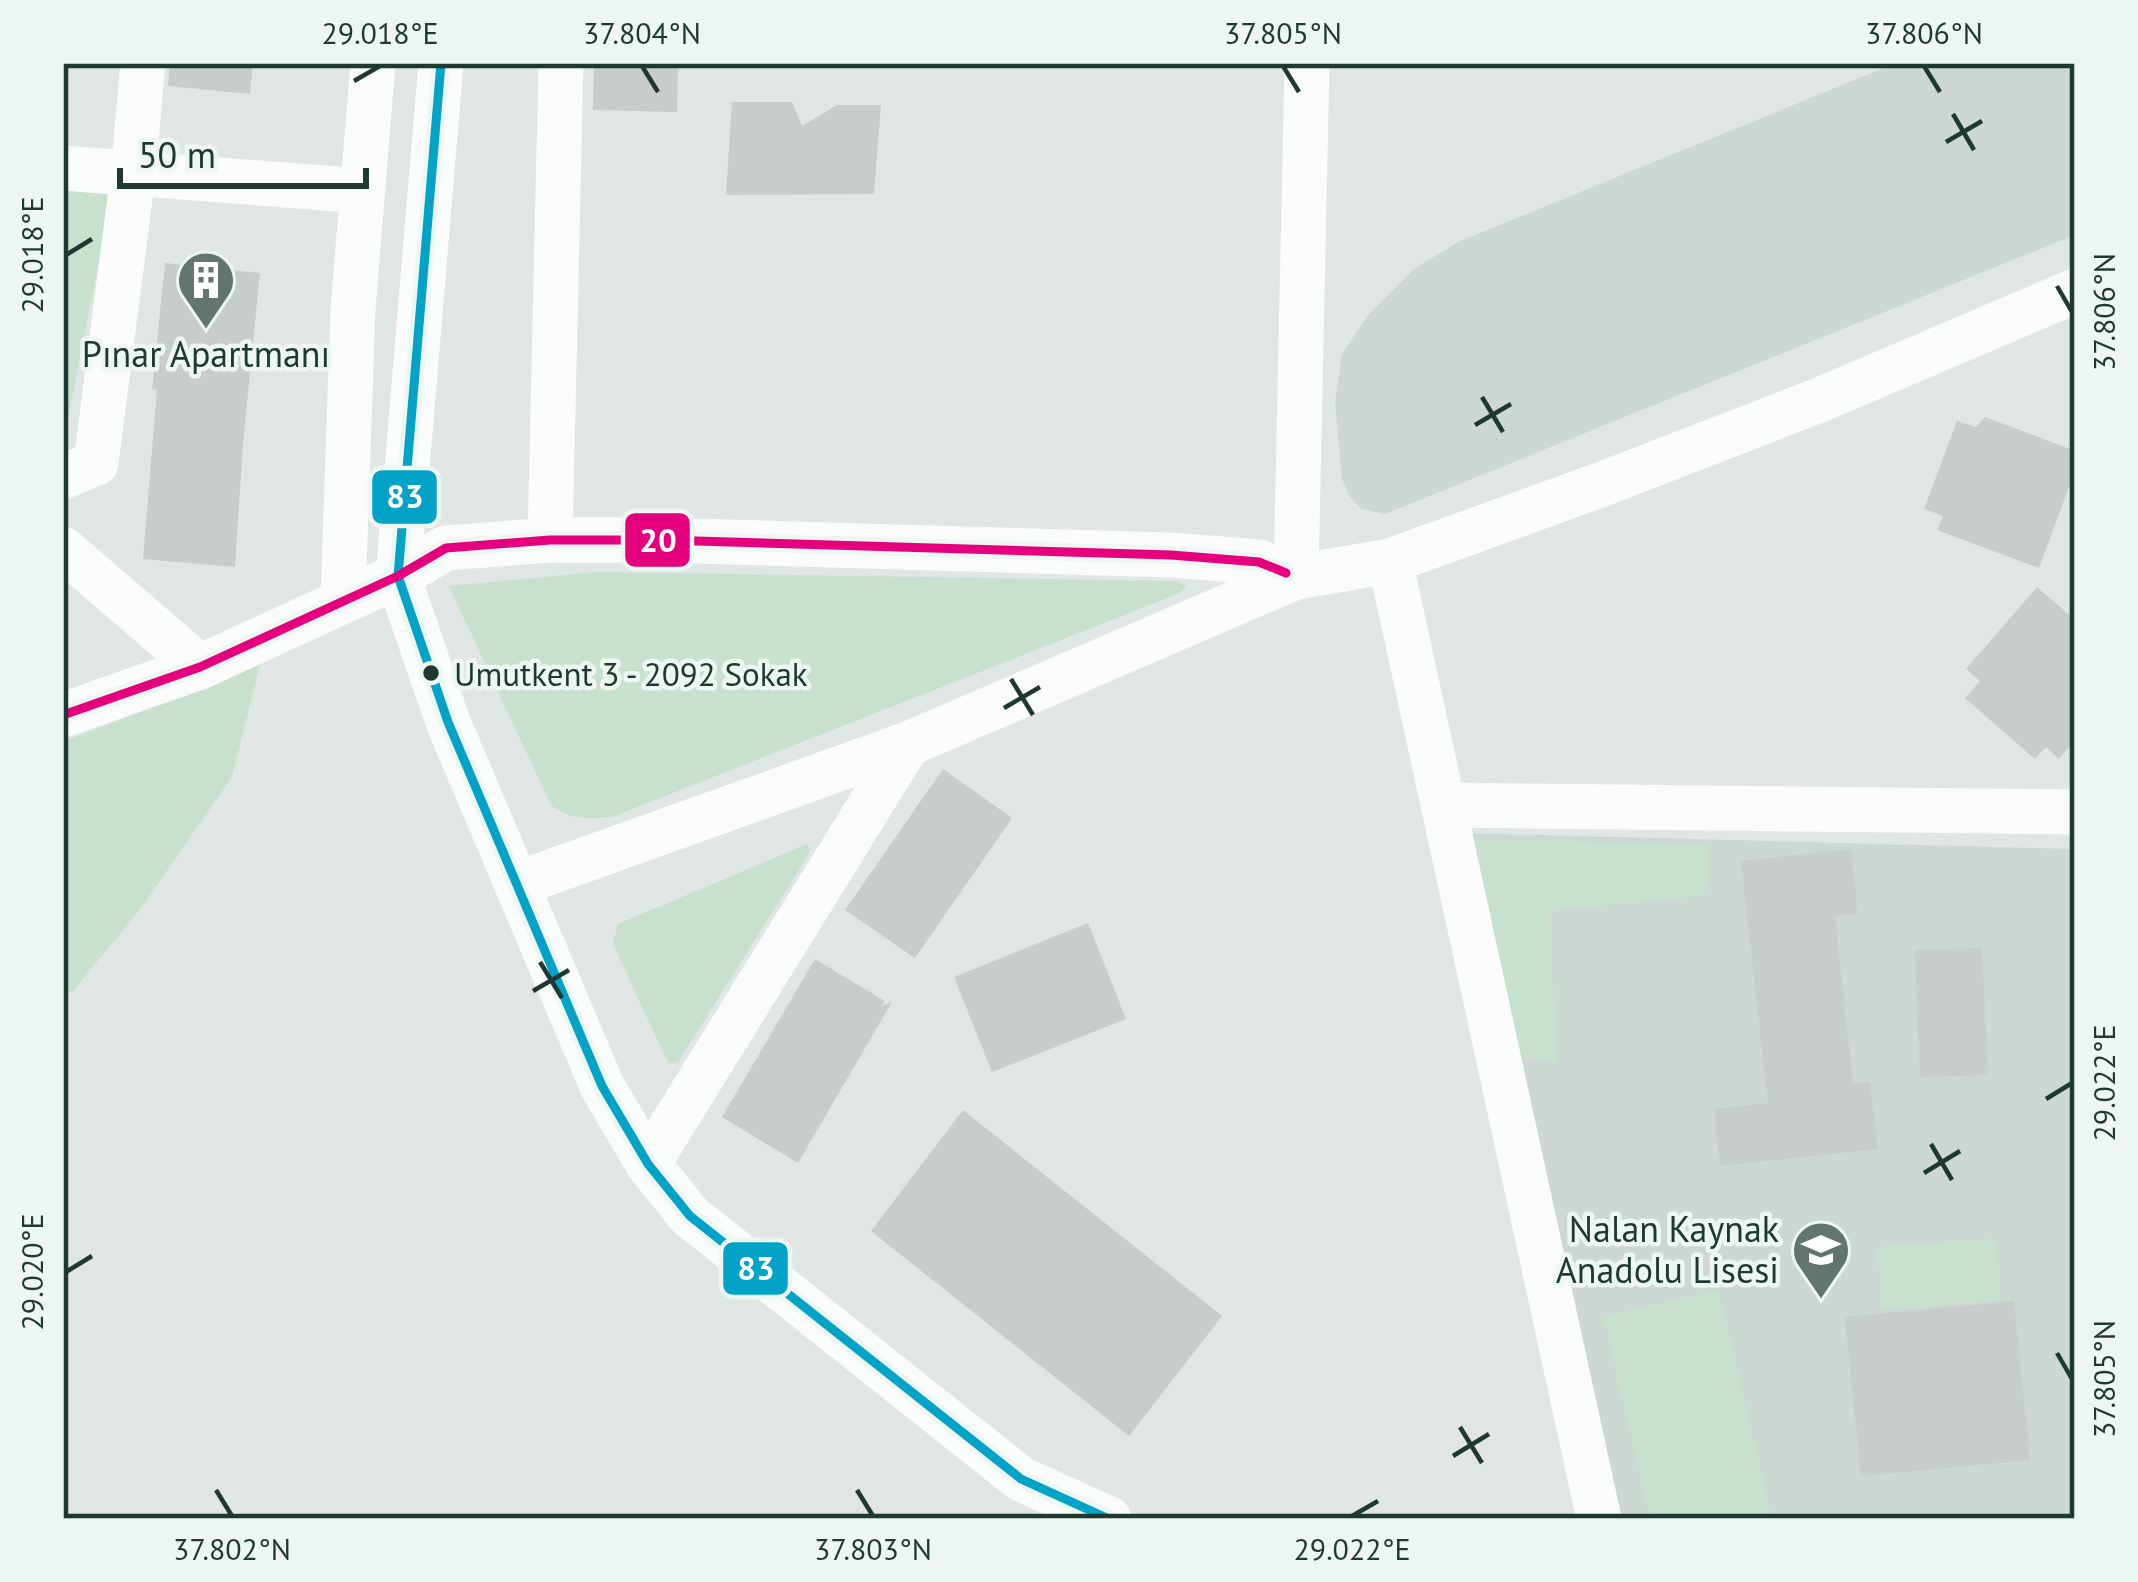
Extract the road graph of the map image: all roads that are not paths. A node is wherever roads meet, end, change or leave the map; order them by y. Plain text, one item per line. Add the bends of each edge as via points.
1 (143, 63) edge
2 (373, 63) edge
3 (441, 63) edge
4 (561, 63) edge
5 (1307, 63) edge
6 (63, 168) edge
7 (133, 175) junction
8 (363, 191) junction
9 (2075, 291) edge
10 (63, 477) edge
11 (550, 540) junction
12 (63, 549) edge
13 (1390, 561) junction
14 (398, 576) junction
15 (1296, 577) junction
16 (343, 598) junction
17 (200, 667) junction
18 (63, 716) edge
19 (908, 744) junction
20 (1445, 805) junction
21 (2075, 812) edge
22 (517, 884) junction
23 (648, 1164) junction
24 (1052, 1504) edge
25 (1109, 1519) edge
26 (1599, 1519) edge

1 - 7 street
2 - 8 street
3 - 14 street
4 - 11 street
5 - 15 street
6 - 7 street
7 - 8 street
7 - 10 street via 96,463
8 - 16 street
9 - 13 street via 1822,399
11 - 14 street via 446,548
11 - 15 street via 1171,555 1259,562
12 - 17 street
13 - 15 street
13 - 20 street
14 - 16 street
14 - 22 street
15 - 19 street
16 - 17 street
17 - 18 street
19 - 22 street
19 - 23 street
20 - 21 street
20 - 26 street
22 - 23 street via 602,1086
23 - 24 street via 690,1216
24 - 25 street

